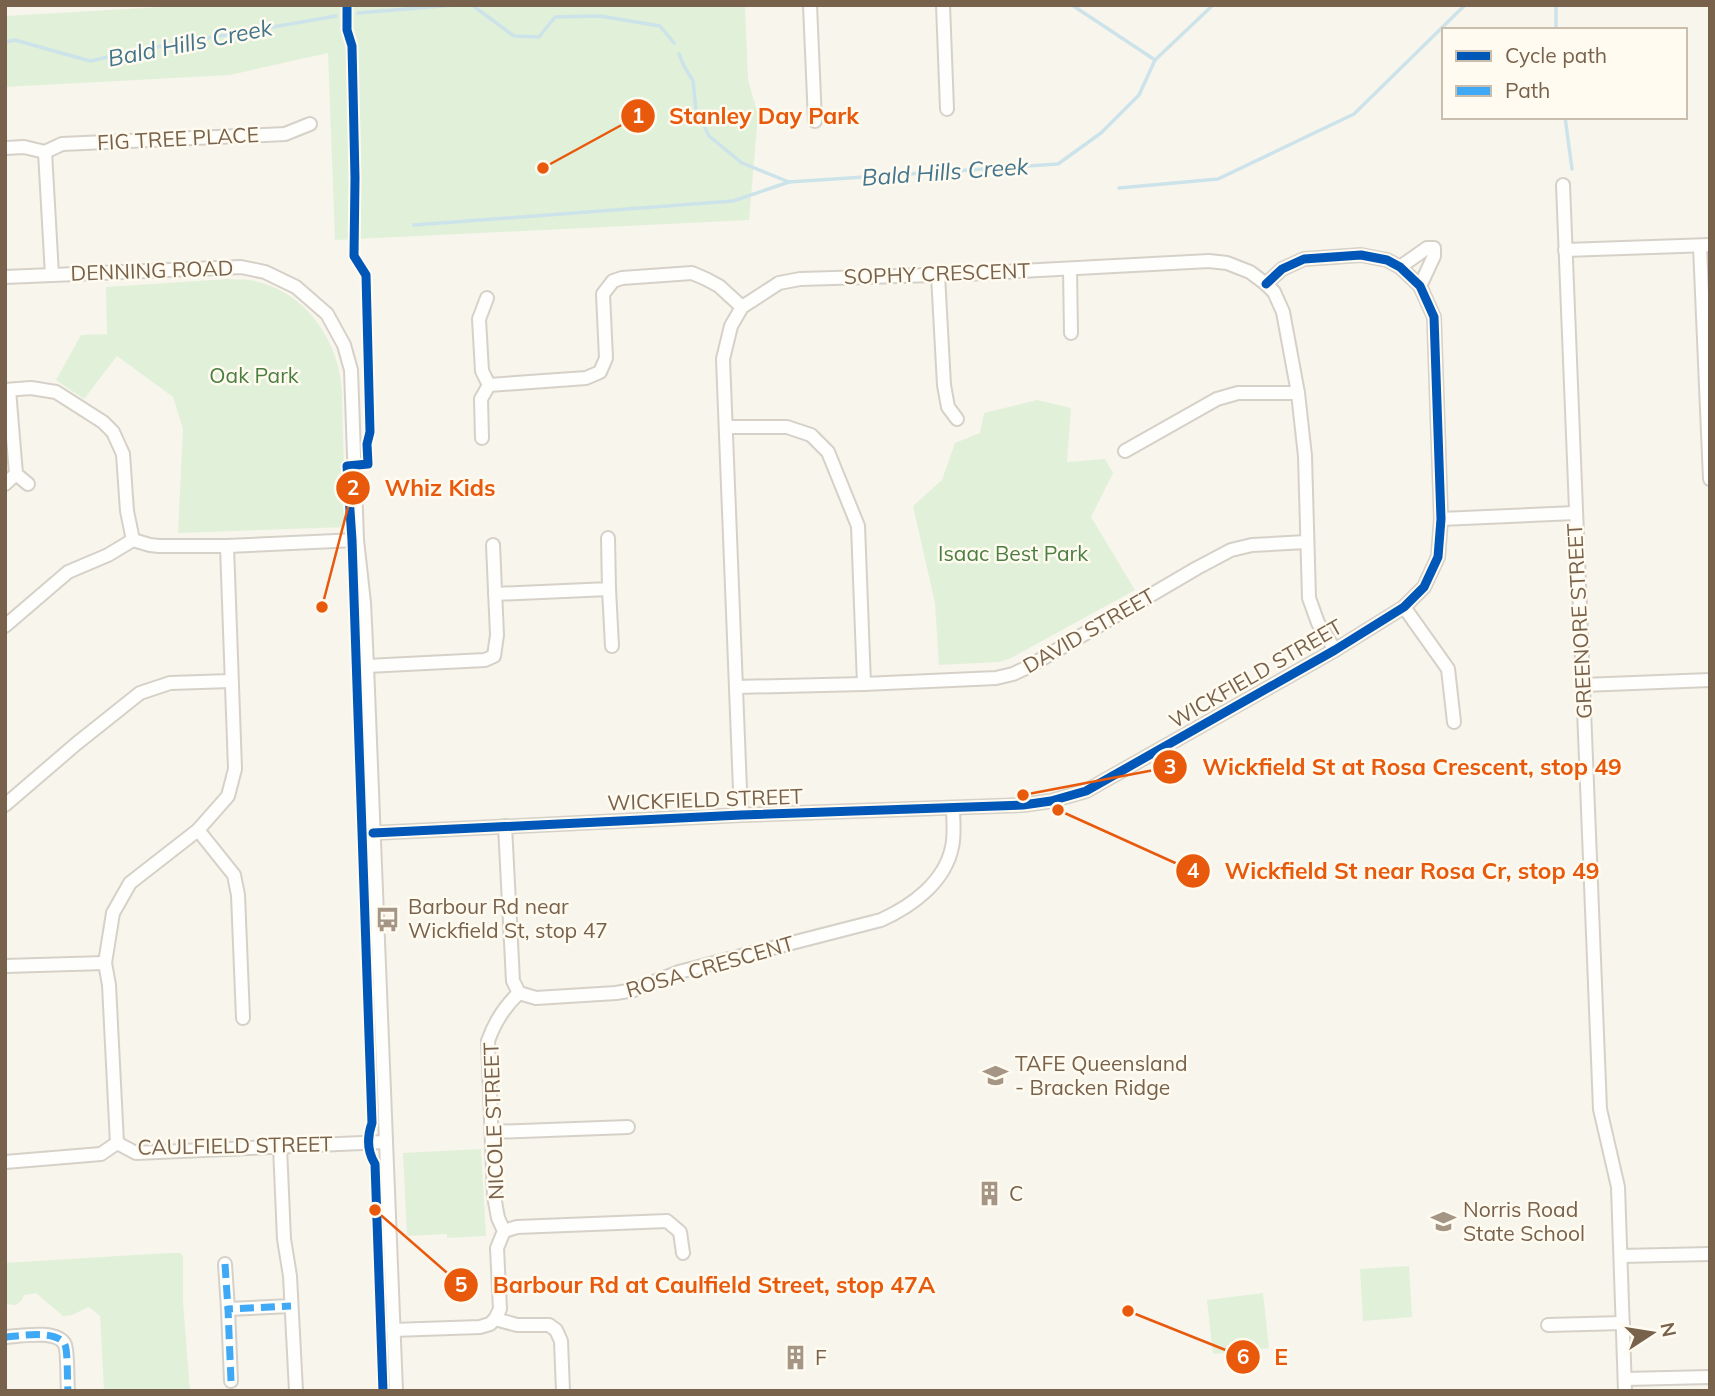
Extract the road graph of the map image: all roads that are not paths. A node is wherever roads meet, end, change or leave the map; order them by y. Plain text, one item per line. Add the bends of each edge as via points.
1 (810, 5) edge
2 (943, 5) edge
3 (947, 109) dead end
4 (815, 121) dead end
5 (310, 124) dead end
6 (5, 148) edge
7 (45, 152) junction
8 (1563, 185) dead end
9 (1705, 245) edge
10 (1565, 250) junction
11 (1401, 267) junction
12 (1070, 269) junction
13 (52, 275) junction
14 (939, 275) junction
15 (5, 277) edge
16 (1266, 284) junction
17 (1420, 286) junction
18 (486, 298) dead end
19 (742, 307) junction
20 (1071, 333) dead end
21 (1708, 377) edge
22 (489, 385) junction
23 (7, 390) edge
24 (1298, 393) junction
25 (957, 419) dead end
26 (726, 427) junction
27 (482, 438) dead end
28 (1125, 451) dead end
29 (16, 474) junction
30 (1710, 479) edge
31 (5, 484) edge
32 (28, 484) dead end
33 (1575, 513) junction
34 (1441, 519) junction
35 (608, 538) dead end
36 (133, 540) junction
37 (357, 540) junction
38 (1306, 542) junction
39 (493, 545) dead end
40 (227, 546) junction
41 (609, 589) junction
42 (495, 594) junction
43 (1404, 607) junction
44 (5, 626) edge
45 (612, 646) dead end
46 (1335, 650) junction
47 (367, 666) junction
48 (1710, 680) edge
49 (231, 681) junction
50 (864, 684) junction
51 (1583, 685) junction
52 (736, 687) junction
53 (1454, 722) dead end
54 (5, 805) edge
55 (953, 808) junction
56 (741, 815) junction
57 (505, 826) junction
58 (198, 830) junction
59 (373, 833) junction
60 (105, 963) junction
61 (5, 966) edge
62 (519, 993) junction
63 (243, 1018) dead end
64 (628, 1127) dead end
65 (492, 1132) junction
66 (385, 1142) junction
67 (117, 1143) junction
68 (280, 1147) junction
69 (5, 1162) edge
70 (504, 1231) junction
71 (682, 1252) dead end
72 (1710, 1254) edge
73 (1621, 1256) junction
74 (225, 1264) dead end
75 (292, 1306) junction
76 (228, 1309) junction
77 (495, 1319) junction
78 (1623, 1323) junction
79 (1548, 1325) dead end
80 (393, 1330) junction
81 (5, 1337) edge
82 (1710, 1377) edge
83 (231, 1381) dead end
84 (1625, 1385) edge
85 (68, 1391) edge
86 (296, 1391) edge
87 (396, 1391) edge
88 (563, 1391) edge

1 - 4 street
2 - 3 street
5 - 7 street, FIG TREE PLACE via 285,134 62,144
6 - 7 street
7 - 13 street
8 - 10 street, GREENORE STREET
9 - 10 street
9 - 21 street
10 - 33 street, GREENORE STREET
11 - 16 street, WICKFIELD STREET via 1361,255 1304,259 1282,269
11 - 17 street, WICKFIELD STREET
11 - 17 street via 1434,248
12 - 14 street, SOPHY CRESCENT
12 - 16 street, SOPHY CRESCENT via 1209,261 1243,269
12 - 20 street
13 - 15 street, DENNING ROAD
13 - 37 street, DENNING ROAD via 241,267 296,286 327,314 350,364
14 - 19 street, SOPHY CRESCENT via 800,279 779,283
14 - 25 street via 944,385 948,407
16 - 24 street, SOPHY CRESCENT via 1283,312
17 - 34 street, WICKFIELD STREET via 1434,317
18 - 22 street via 478,319 482,371
19 - 22 street via 719,286 692,274 622,278 613,281 603,294 606,358 600,372 586,378
19 - 26 street via 731,326 723,359
21 - 30 street
22 - 27 street via 481,400
23 - 29 street
23 - 36 street via 56,392 113,432 123,454
24 - 28 street via 1238,393 1217,398
24 - 38 street, SOPHY CRESCENT via 1305,456
26 - 50 street via 787,427 811,435 828,452 858,526
26 - 52 street
29 - 31 street
29 - 32 street
33 - 34 street
33 - 51 street, GREENORE STREET
34 - 43 street, WICKFIELD STREET via 1438,557 1423,587
35 - 41 street
36 - 40 street via 159,546
36 - 44 street via 68,572
37 - 40 street
37 - 47 street, DENNING ROAD
38 - 46 street, SOPHY CRESCENT via 1309,598
38 - 50 street, DAVID STREET via 1231,550 1013,674
39 - 42 street
40 - 49 street
41 - 42 street
41 - 45 street
42 - 47 street via 494,656
43 - 46 street, WICKFIELD STREET
43 - 53 street via 1448,669
46 - 55 street, WICKFIELD STREET via 1086,791 1051,802
47 - 59 street, DENNING ROAD
48 - 51 street
49 - 54 street via 170,683 140,693
49 - 58 street via 235,769 228,796
50 - 52 street, DAVID STREET
51 - 73 street, GREENORE STREET via 1600,1109 1618,1187
52 - 56 street
55 - 56 street, WICKFIELD STREET
55 - 62 street, ROSA CRESCENT via 952,846 933,884 881,920 679,972 634,990 536,998
56 - 57 street, WICKFIELD STREET
57 - 59 street, WICKFIELD STREET
57 - 62 street via 513,981
58 - 60 street via 130,883 113,913
58 - 63 street via 234,875
59 - 66 street, DENNING ROAD
60 - 61 street
60 - 67 street
62 - 65 street, NICOLE STREET via 505,1006 488,1041
64 - 65 street
65 - 70 street, NICOLE STREET via 494,1196
66 - 68 street, CAULFIELD STREET
66 - 80 street, DENNING ROAD
67 - 68 street, CAULFIELD STREET via 136,1153
67 - 69 street, CAULFIELD STREET via 101,1154
68 - 75 street
70 - 71 street via 667,1222 680,1232
70 - 77 street, NICOLE STREET via 497,1248 500,1309
72 - 73 street
73 - 78 street, GREENORE STREET
74 - 76 street
75 - 76 street
75 - 86 street
76 - 83 street
77 - 80 street via 480,1327
77 - 88 street via 517,1325 549,1325 556,1330 561,1341
78 - 79 street
78 - 84 street, GREENORE STREET
80 - 87 street, DENNING ROAD
81 - 85 street via 51,1334 59,1338 65,1345
82 - 84 street

